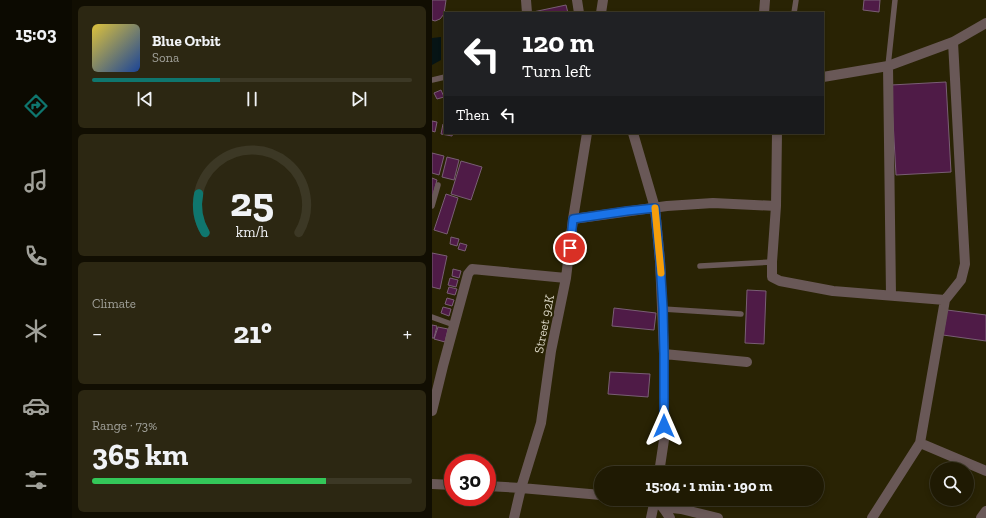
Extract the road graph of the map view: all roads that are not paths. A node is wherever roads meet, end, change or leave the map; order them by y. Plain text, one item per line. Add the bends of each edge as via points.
1 (526, 0) edge
2 (577, 0) edge
3 (603, 0) edge
4 (765, 0) edge
5 (796, 0) edge
6 (895, 0) edge
7 (527, 12) edge
8 (579, 12) edge
9 (601, 12) edge
10 (764, 12) edge
11 (794, 12) edge
12 (986, 23) edge
13 (953, 42) junction
14 (888, 66) junction
15 (444, 77) edge
16 (824, 77) edge
17 (432, 80) edge
18 (587, 134) edge
19 (632, 134) edge
20 (777, 134) edge
21 (438, 185) dead end
22 (432, 206) edge
23 (776, 206) junction
24 (655, 208) junction
25 (573, 219) junction
26 (772, 262) junction
27 (700, 266) dead end
28 (566, 278) junction
29 (891, 295) junction
30 (945, 300) junction
31 (663, 309) junction
32 (741, 314) dead end
33 (432, 317) edge
34 (454, 324) junction
35 (664, 354) junction
36 (747, 362) dead end
37 (432, 411) edge
38 (920, 443) junction
39 (660, 466) edge
40 (986, 471) edge
41 (432, 484) edge
42 (444, 484) edge
43 (496, 487) edge
44 (521, 488) junction
45 (594, 494) edge
46 (656, 506) edge
47 (661, 506) edge
48 (673, 506) edge
49 (514, 518) edge
50 (651, 518) edge
51 (670, 518) edge
52 (718, 518) edge
53 (872, 518) edge

1 - 7 street
2 - 8 street
3 - 9 street
4 - 10 street
5 - 11 lane
6 - 14 lane
12 - 13 street
13 - 14 street
13 - 30 street via 965,264 961,280
14 - 16 street
14 - 29 street
15 - 17 lane
18 - 25 street, Street 92K
19 - 24 street
20 - 23 street
21 - 22 lane
23 - 24 street via 713,203
23 - 26 street
24 - 25 street
24 - 31 street
25 - 28 street, Street 92K
26 - 27 lane
26 - 29 street via 772,277 780,281 833,291
28 - 34 street via 472,269 468,274
28 - 44 street, Street 92K via 551,351 541,423
29 - 30 street
30 - 38 street
31 - 32 lane
31 - 35 street
33 - 34 lane
34 - 37 street
35 - 36 street
35 - 39 street via 664,440
38 - 40 street
38 - 53 street
41 - 42 street
43 - 44 street
44 - 45 street
44 - 49 street, Street 92K
46 - 50 street
47 - 51 street
48 - 52 street

